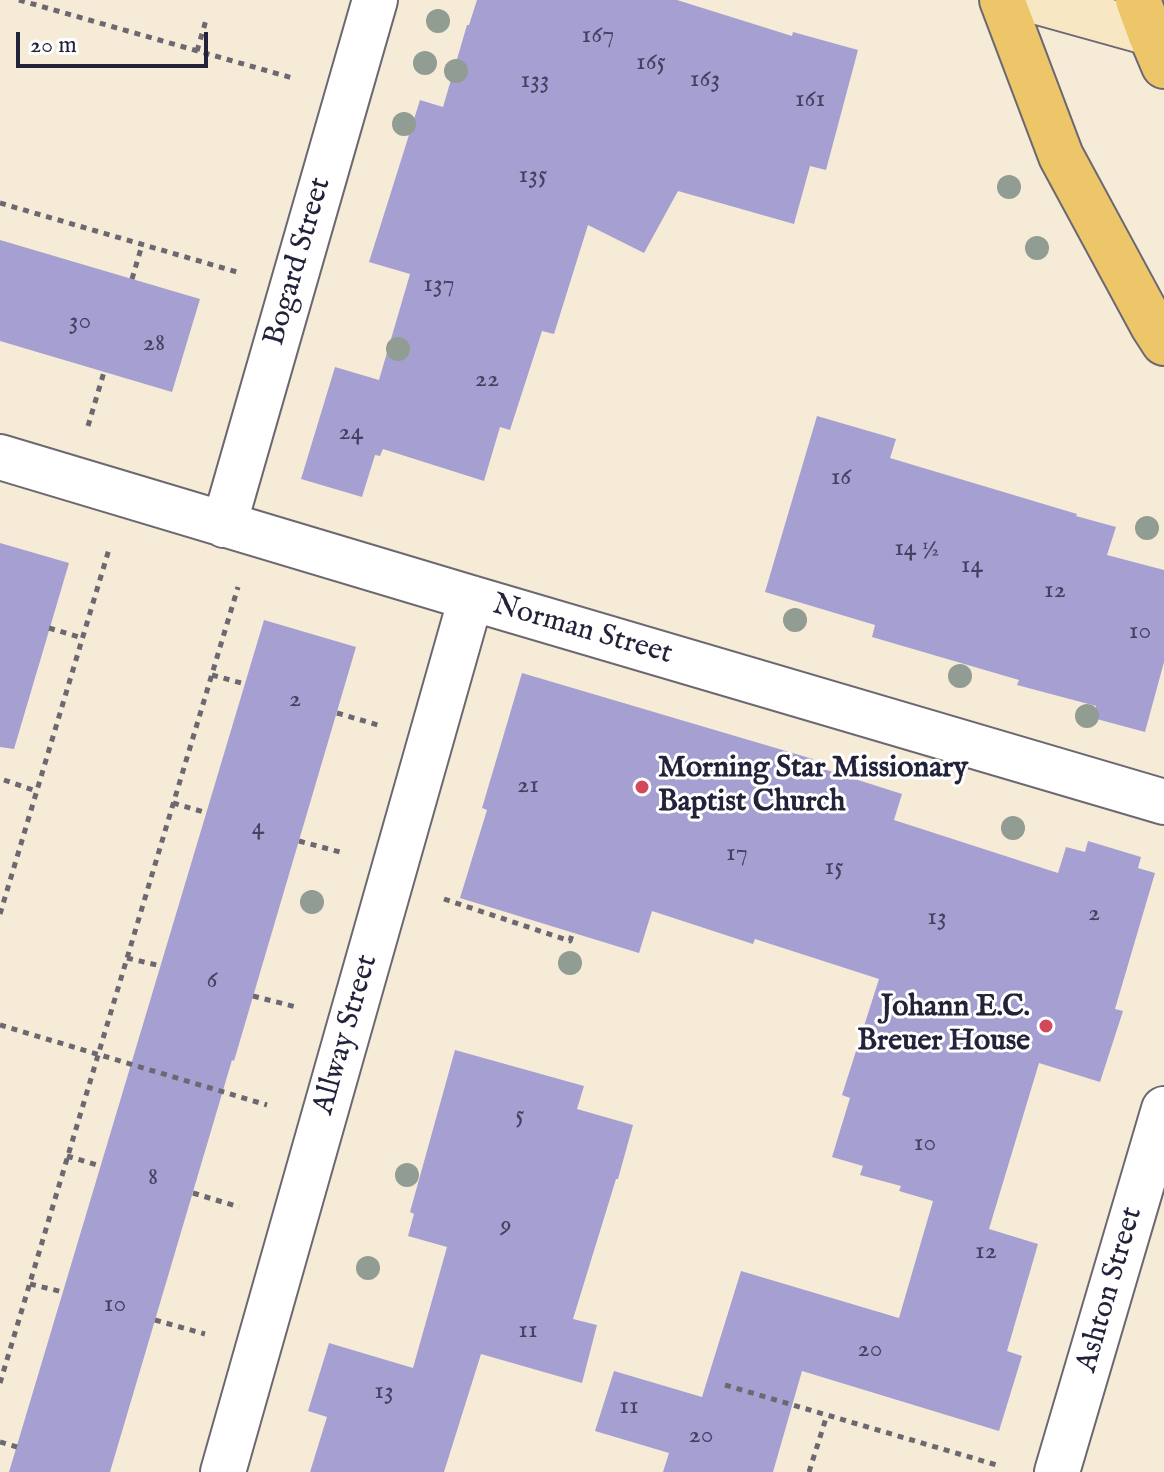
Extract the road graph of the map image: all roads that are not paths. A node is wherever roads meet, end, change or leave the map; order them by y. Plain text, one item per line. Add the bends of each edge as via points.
1 (375, 0) edge
2 (1002, 0) edge
3 (1031, 0) edge
4 (1154, 34) edge
5 (1164, 343) edge
6 (0, 457) edge
7 (224, 525) junction
8 (471, 598) junction
9 (1164, 802) edge
10 (1164, 1109) edge
11 (223, 1472) edge
12 (1057, 1472) edge

1 - 7 street, Bogard Street
2 - 5 highway via 1061,156
3 - 4 street
6 - 7 street, Norman Street
7 - 8 street, Norman Street
8 - 9 street, Norman Street
8 - 11 street, Allway Street
10 - 12 street, Ashton Street

